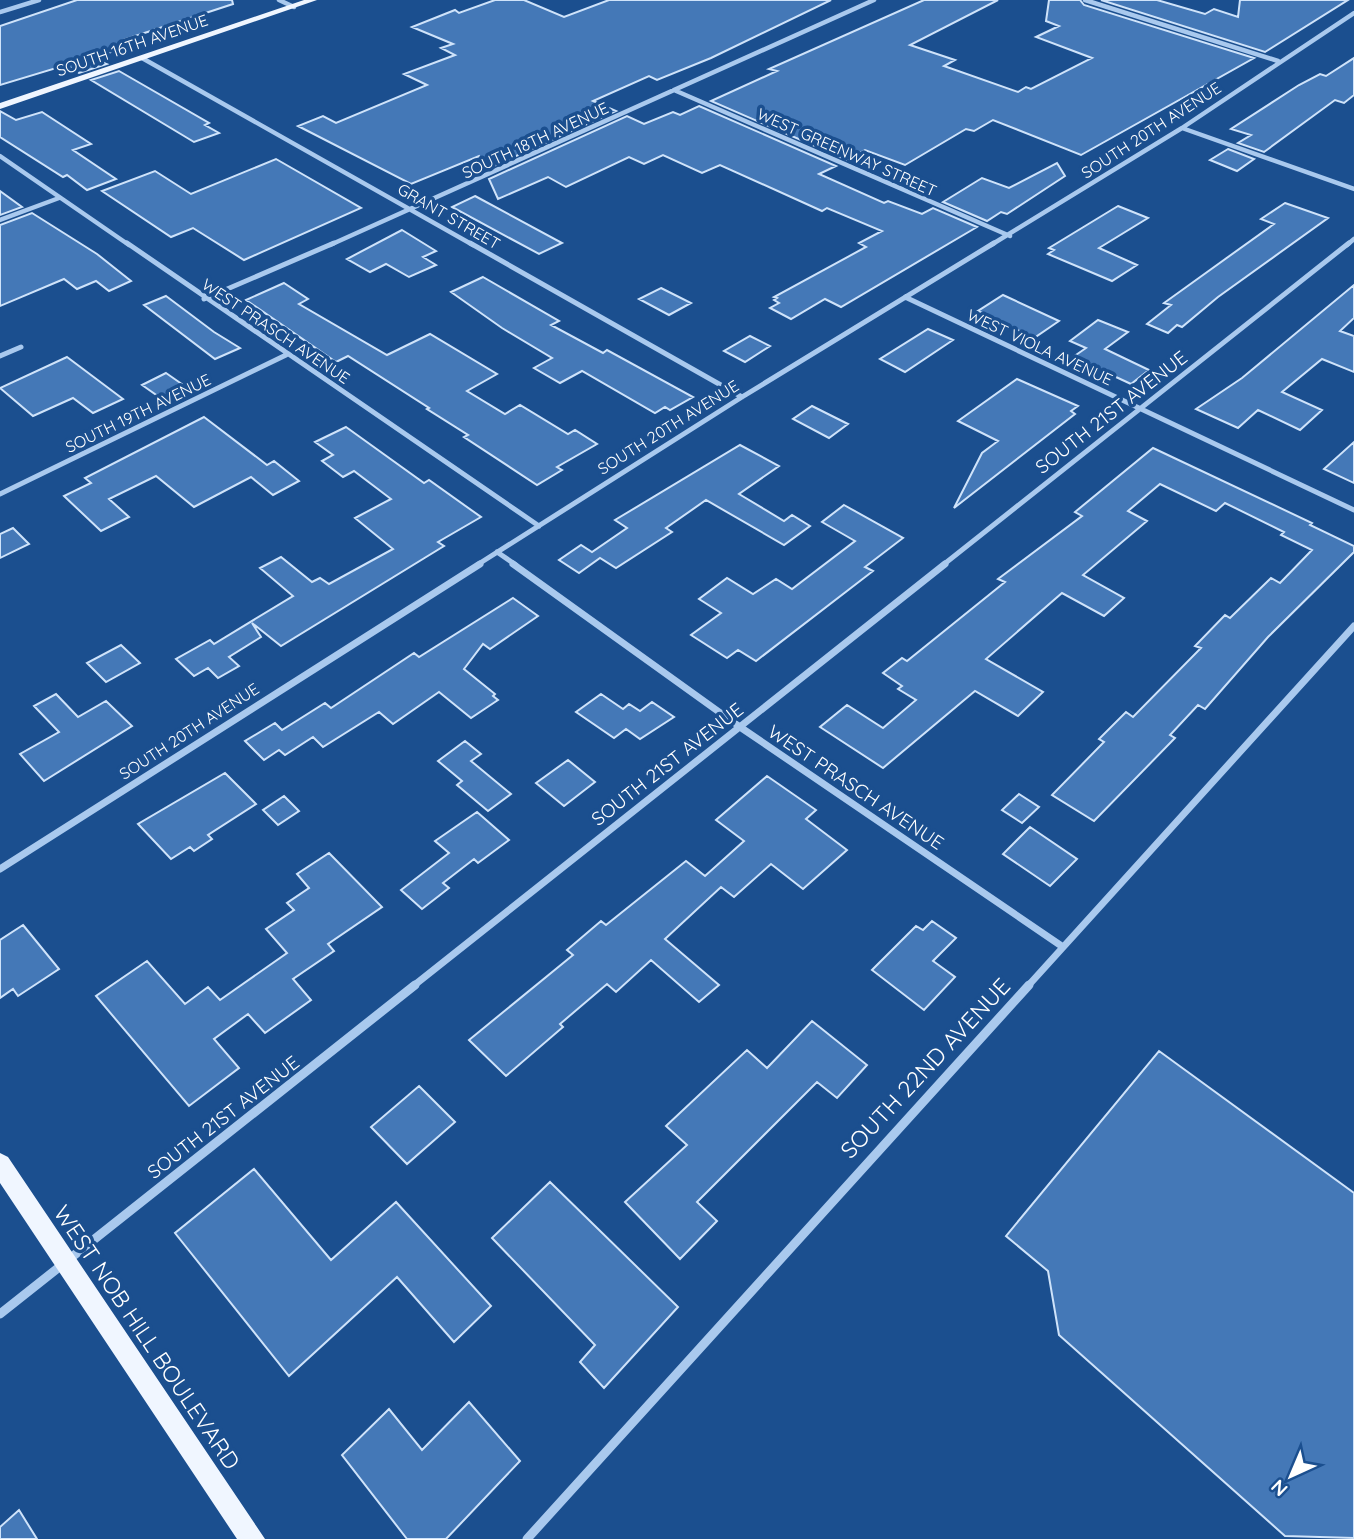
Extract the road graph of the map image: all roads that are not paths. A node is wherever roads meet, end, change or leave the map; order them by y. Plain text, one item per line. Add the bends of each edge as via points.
1 (39, 0) edge
2 (279, 0) edge
3 (313, 0) edge
4 (874, 0) edge
5 (1085, 0) edge
6 (294, 6) junction
7 (0, 12) edge
8 (1354, 13) edge
9 (142, 58) junction
10 (1278, 61) junction
11 (674, 90) junction
12 (0, 106) edge
13 (1182, 128) junction
14 (0, 156) edge
15 (1354, 189) edge
16 (59, 198) junction
17 (413, 209) junction
18 (0, 220) edge
19 (1010, 236) junction
20 (1354, 239) edge
21 (905, 297) junction
22 (204, 299) junction
23 (21, 347) dead end
24 (286, 355) junction
25 (0, 356) edge
26 (742, 397) junction
27 (1140, 408) junction
28 (0, 494) edge
29 (1354, 510) edge
30 (539, 526) junction
31 (497, 552) junction
32 (1354, 626) edge
33 (740, 726) junction
34 (0, 869) edge
35 (1063, 947) junction
36 (0, 1164) edge
37 (65, 1262) junction
38 (0, 1314) edge
39 (252, 1539) edge
40 (527, 1539) edge

1 - 7 street
2 - 6 street
3 - 6 main road, SOUTH 16TH AVENUE
4 - 11 street, SOUTH 18TH AVENUE
5 - 10 street
6 - 9 main road, SOUTH 16TH AVENUE
8 - 10 street, SOUTH 20TH AVENUE
9 - 12 main road, SOUTH 16TH AVENUE
9 - 17 street, GRANT STREET
10 - 13 street, SOUTH 20TH AVENUE
11 - 17 street, SOUTH 18TH AVENUE
11 - 19 street, WEST GREENWAY STREET
13 - 15 street
13 - 19 street, SOUTH 20TH AVENUE
14 - 16 street, WEST PRASCH AVENUE
16 - 18 street
16 - 22 street, WEST PRASCH AVENUE
17 - 22 street, SOUTH 18TH AVENUE
17 - 26 street, GRANT STREET
19 - 21 street, SOUTH 20TH AVENUE
20 - 27 street, SOUTH 21ST AVENUE
21 - 26 street, SOUTH 20TH AVENUE
21 - 27 street, WEST VIOLA AVENUE
22 - 24 street, WEST PRASCH AVENUE
23 - 25 street
24 - 28 street, SOUTH 19TH AVENUE
24 - 30 street, WEST PRASCH AVENUE
26 - 30 street, SOUTH 20TH AVENUE
27 - 29 street, WEST VIOLA AVENUE
27 - 33 street, SOUTH 21ST AVENUE
30 - 31 street, SOUTH 20TH AVENUE
31 - 33 street, WEST PRASCH AVENUE
31 - 34 street, SOUTH 20TH AVENUE
32 - 35 street, SOUTH 22ND AVENUE
33 - 35 street, WEST PRASCH AVENUE
33 - 37 street, SOUTH 21ST AVENUE
35 - 40 street, SOUTH 22ND AVENUE
36 - 37 main road, WEST NOB HILL BOULEVARD
37 - 38 street, SOUTH 21ST AVENUE
37 - 39 main road, WEST NOB HILL BOULEVARD

